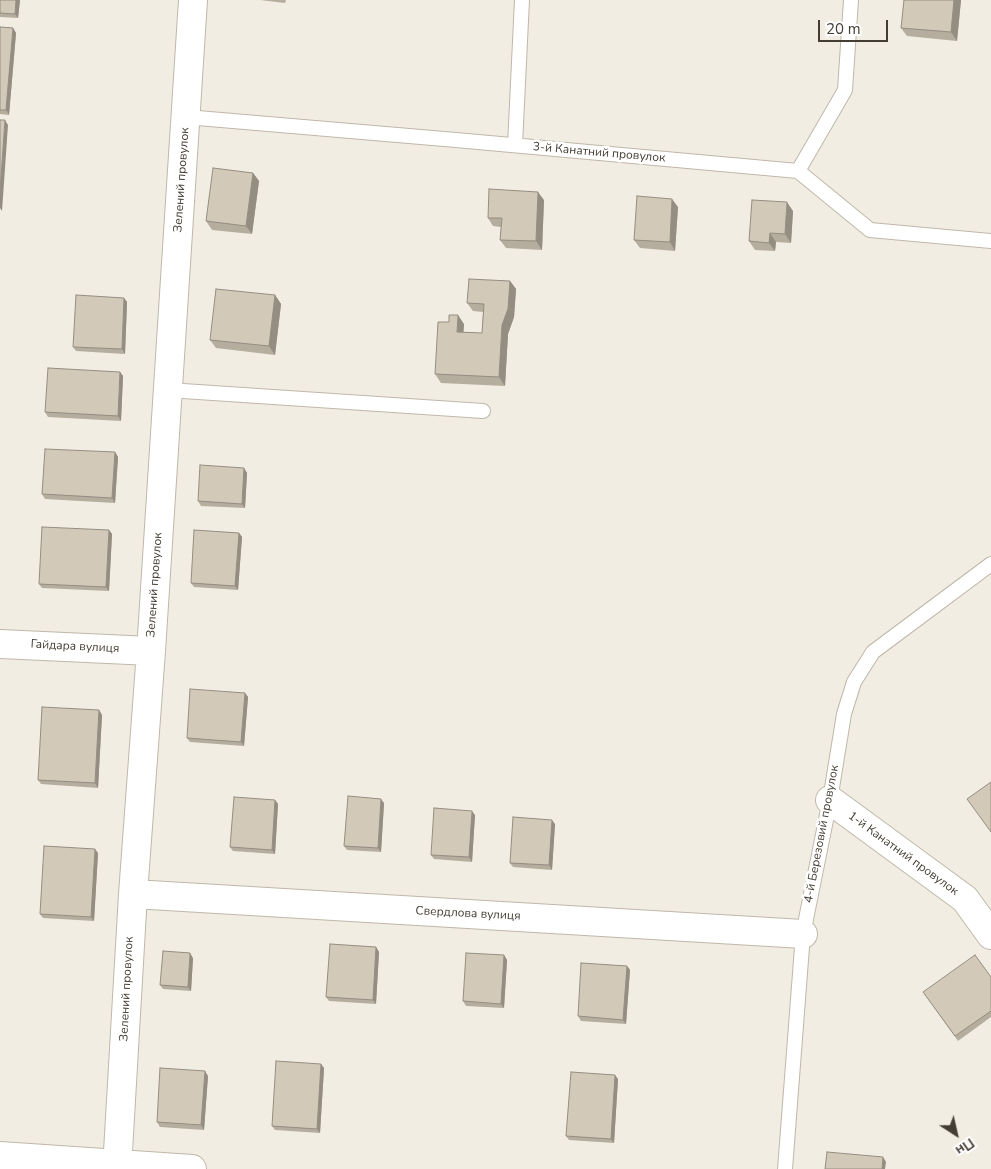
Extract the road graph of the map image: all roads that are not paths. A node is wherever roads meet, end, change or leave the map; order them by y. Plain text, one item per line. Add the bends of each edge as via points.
1 (193, 0) edge
2 (522, 0) edge
3 (851, 0) edge
4 (186, 117) junction
5 (515, 145) junction
6 (798, 172) junction
7 (991, 241) edge
8 (168, 390) junction
9 (483, 411) dead end
10 (991, 564) edge
11 (0, 644) edge
12 (151, 651) junction
13 (830, 800) junction
14 (133, 894) junction
15 (803, 934) junction
16 (991, 935) edge
17 (0, 1156) edge
18 (117, 1166) edge
19 (192, 1169) edge
20 (785, 1169) edge

1 - 4 street, Зелений провулок
2 - 5 lane
3 - 6 lane via 845,90
4 - 5 lane, 3-й Канатний провулок
4 - 8 street, Зелений провулок
5 - 6 lane, 3-й Канатний провулок
6 - 7 lane via 870,230
8 - 9 lane
8 - 12 street, Зелений провулок
10 - 13 lane, 4-й Березовий провулок via 873,652 854,682 844,714
11 - 12 street, Гайдара вулиця
12 - 14 street, Зелений провулок
13 - 15 lane, 4-й Березовий провулок
13 - 16 street, 1-й Канатний провулок via 965,899
14 - 15 street, Свердлова вулиця
14 - 18 street, Зелений провулок
15 - 20 lane, 4-й Березовий провулок
17 - 18 street
18 - 19 street

